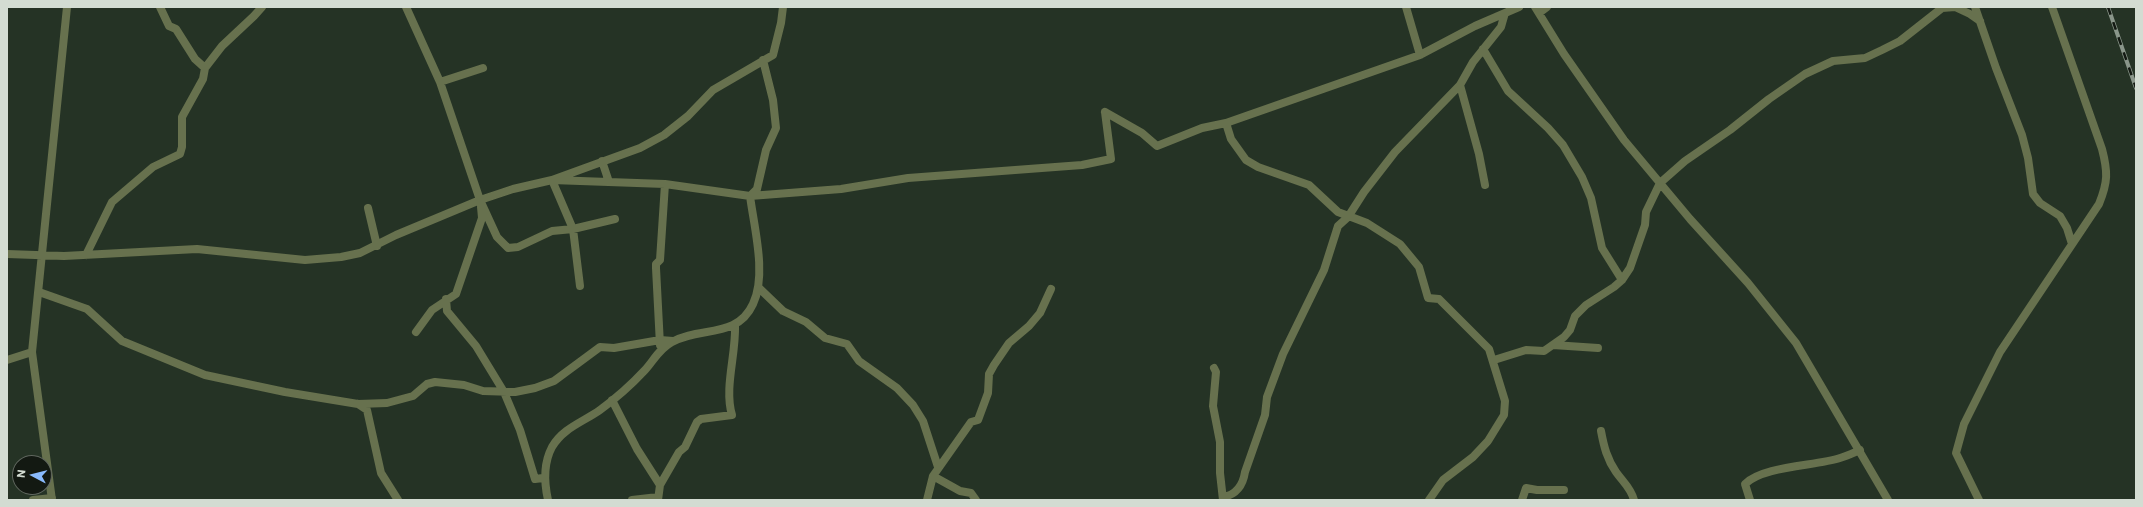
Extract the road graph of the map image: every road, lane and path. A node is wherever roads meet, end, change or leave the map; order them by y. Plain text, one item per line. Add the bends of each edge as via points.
1 (67, 7) edge
2 (160, 7) edge
3 (262, 7) edge
4 (406, 7) edge
5 (783, 7) edge
6 (1406, 7) edge
7 (1519, 7) edge
8 (1547, 7) edge
9 (1975, 7) edge
10 (2052, 7) edge
11 (1537, 10) edge
12 (1505, 13) junction
13 (1980, 21) junction
14 (1483, 49) junction
15 (1420, 55) junction
16 (763, 60) junction
17 (205, 68) junction
18 (483, 68) dead end
19 (440, 82) junction
20 (1460, 85) junction
21 (1226, 123) junction
22 (602, 161) junction
23 (552, 180) junction
24 (609, 182) junction
25 (1660, 182) junction
26 (666, 184) junction
27 (1485, 185) dead end
28 (750, 196) junction
29 (480, 200) junction
30 (368, 208) dead end
31 (1348, 217) junction
32 (615, 219) dead end
33 (573, 229) junction
34 (2072, 244) junction
35 (377, 246) junction
36 (7, 254) edge
37 (86, 255) junction
38 (41, 256) junction
39 (1622, 280) junction
40 (580, 286) dead end
41 (759, 288) junction
42 (1051, 289) dead end
43 (38, 292) junction
44 (446, 299) junction
45 (735, 326) junction
46 (416, 332) dead end
47 (660, 340) junction
48 (673, 341) junction
49 (1553, 346) junction
50 (1598, 348) dead end
51 (658, 351) junction
52 (32, 352) junction
53 (7, 360) edge
54 (1494, 360) junction
55 (1214, 368) dead end
56 (504, 392) junction
57 (612, 400) junction
58 (358, 404) junction
59 (1601, 431) dead end
60 (1860, 450) junction
61 (938, 467) junction
62 (933, 476) junction
63 (543, 478) junction
64 (660, 485) junction
65 (1564, 490) dead end
66 (52, 499) edge
67 (658, 499) edge
68 (1223, 499) edge
69 (33, 500) edge
70 (398, 500) edge
71 (548, 500) edge
72 (632, 500) edge
73 (927, 500) edge
74 (976, 500) edge
75 (1429, 500) edge
76 (1522, 500) edge
77 (1634, 500) edge
78 (1750, 500) edge
79 (1888, 500) edge
80 (1979, 500) edge

1 - 38 street
2 - 17 street via 168,26 176,30 195,59
3 - 17 street via 222,46
4 - 19 street
5 - 16 street via 782,22 773,55
6 - 15 street
7 - 12 street
8 - 11 street
9 - 13 street
10 - 34 street via 2107,169 2106,185 2099,204
11 - 25 street via 1564,54 1624,140
12 - 14 street via 1501,27
12 - 15 street
13 - 25 street via 1955,7 1942,8 1900,41 1882,50 1865,58 1834,60 1805,74
13 - 34 street via 2022,135 2033,194 2040,203 2060,216
14 - 20 street
14 - 39 street via 1508,91 1563,145 1591,198 1602,248
15 - 21 street
16 - 22 street via 713,90 688,116 664,135 640,148
16 - 28 street via 773,100 776,128 766,150 757,189
17 - 37 street via 203,79 182,117 180,154 153,167 112,202
18 - 19 street
19 - 29 street
20 - 27 street
20 - 31 street via 1395,152
21 - 28 street via 1202,128 1157,146 1142,133 1105,112 1111,159 1082,165 908,178 841,189
21 - 31 street via 1231,139 1246,160 1258,167 1309,185 1338,212
22 - 23 street
22 - 24 street
23 - 24 street
23 - 29 street
23 - 33 street
24 - 26 street
25 - 39 street via 1646,212 1645,225 1630,268
25 - 60 street via 1748,282 1796,343
26 - 28 street
26 - 47 street via 660,260 656,264
28 - 41 street via 759,266
29 - 33 street via 497,237 508,248 518,247 552,231
29 - 35 street via 396,235
29 - 44 street via 482,218 459,286 456,294
30 - 35 street
31 - 54 street via 1366,223 1400,244 1419,267 1428,298 1439,299 1451,310 1489,349
31 - 68 street via 1338,226 1324,270 1283,354 1267,397 1265,415 1243,481 1232,495
32 - 33 street
33 - 40 street
34 - 80 street via 2000,352 1962,429 1956,453
35 - 37 street via 341,257 305,260 197,249
36 - 38 street
37 - 38 street
38 - 43 street
39 - 49 street via 1586,305 1575,316 1570,330
41 - 45 street via 749,312
41 - 61 street via 783,311 806,322 825,338 847,344 859,361 897,388 913,405 923,421
42 - 61 street via 1040,313 1009,343 994,365 989,374 988,394 978,420 971,422
43 - 52 street
43 - 58 street via 87,309 122,341 205,375
44 - 46 street via 432,310
44 - 56 street via 448,311 476,346
45 - 48 street
45 - 64 street via 732,374 728,387 728,403 732,415 701,419 697,422 685,447 679,452
47 - 48 street
47 - 51 street
47 - 56 street via 614,348 600,347 554,381 535,388
48 - 51 street
49 - 50 street
49 - 54 street via 1544,351 1526,350
51 - 57 street via 645,370
52 - 53 street
52 - 66 street
54 - 75 street via 1505,400 1504,415 1488,441 1473,457 1443,480
55 - 68 street via 1214,406 1220,442
56 - 58 street via 483,391 464,385 435,382 427,384 413,396 387,403
56 - 63 street via 520,430 534,479
57 - 63 street via 599,411 570,427 560,437 552,447
57 - 64 street via 637,449
58 - 70 street via 367,410 381,473
59 - 77 street via 1608,459 1630,488
60 - 78 street via 1839,459 1777,470 1750,479 1745,484
60 - 79 street
61 - 62 street
62 - 73 street
62 - 74 street via 960,491 971,493
63 - 71 street
64 - 67 street
65 - 76 street via 1526,488
66 - 69 street
67 - 72 street

